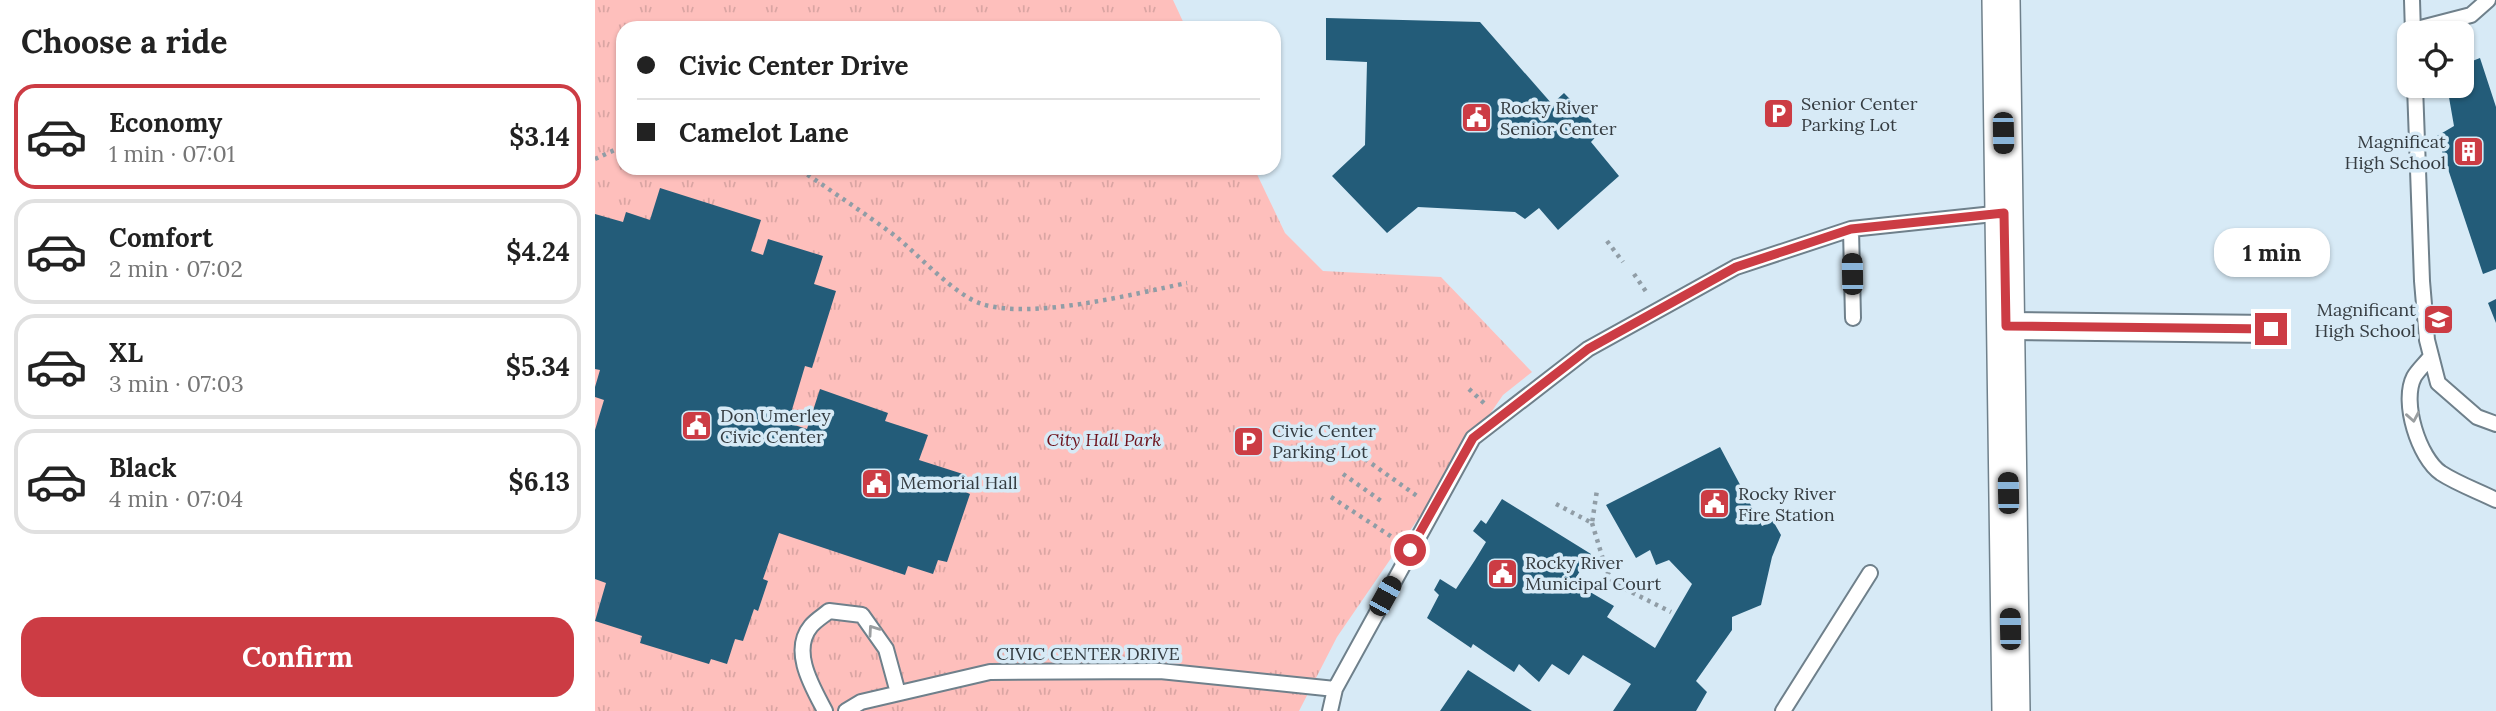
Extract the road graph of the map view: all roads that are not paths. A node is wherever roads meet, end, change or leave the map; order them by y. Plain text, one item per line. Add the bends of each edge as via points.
1 (2001, 0) edge
2 (2412, 0) edge
3 (2489, 0) edge
4 (2413, 21) edge
5 (2449, 21) edge
6 (2415, 98) edge
7 (2004, 213) junction
8 (1851, 229) junction
9 (1853, 318) dead end
10 (2006, 326) junction
11 (2271, 329) dead end
12 (2431, 356) junction
13 (2496, 424) edge
14 (2496, 500) edge
15 (1870, 573) dead end
16 (1335, 689) junction
17 (898, 693) junction
18 (825, 711) edge
19 (846, 711) edge
20 (1330, 711) edge
21 (1783, 711) edge
22 (2011, 711) edge

1 - 7 main road
2 - 4 lane
3 - 5 lane via 2471,15
6 - 12 lane via 2422,281
7 - 8 lane
7 - 10 main road
8 - 9 lane
8 - 16 lane via 1736,267 1588,349 1473,438
10 - 11 street
10 - 22 main road
12 - 13 lane via 2438,383 2477,417
12 -> 14 lane via 2413,379 2410,405 2423,453 2440,472
15 - 21 lane
16 - 17 lane, CIVIC CENTER DRIVE via 1160,671 990,672
16 - 20 lane
17 -> 18 lane via 886,649 862,615 828,611 809,628 803,649 806,671
17 - 19 lane, CIVIC CENTER DRIVE via 861,702

